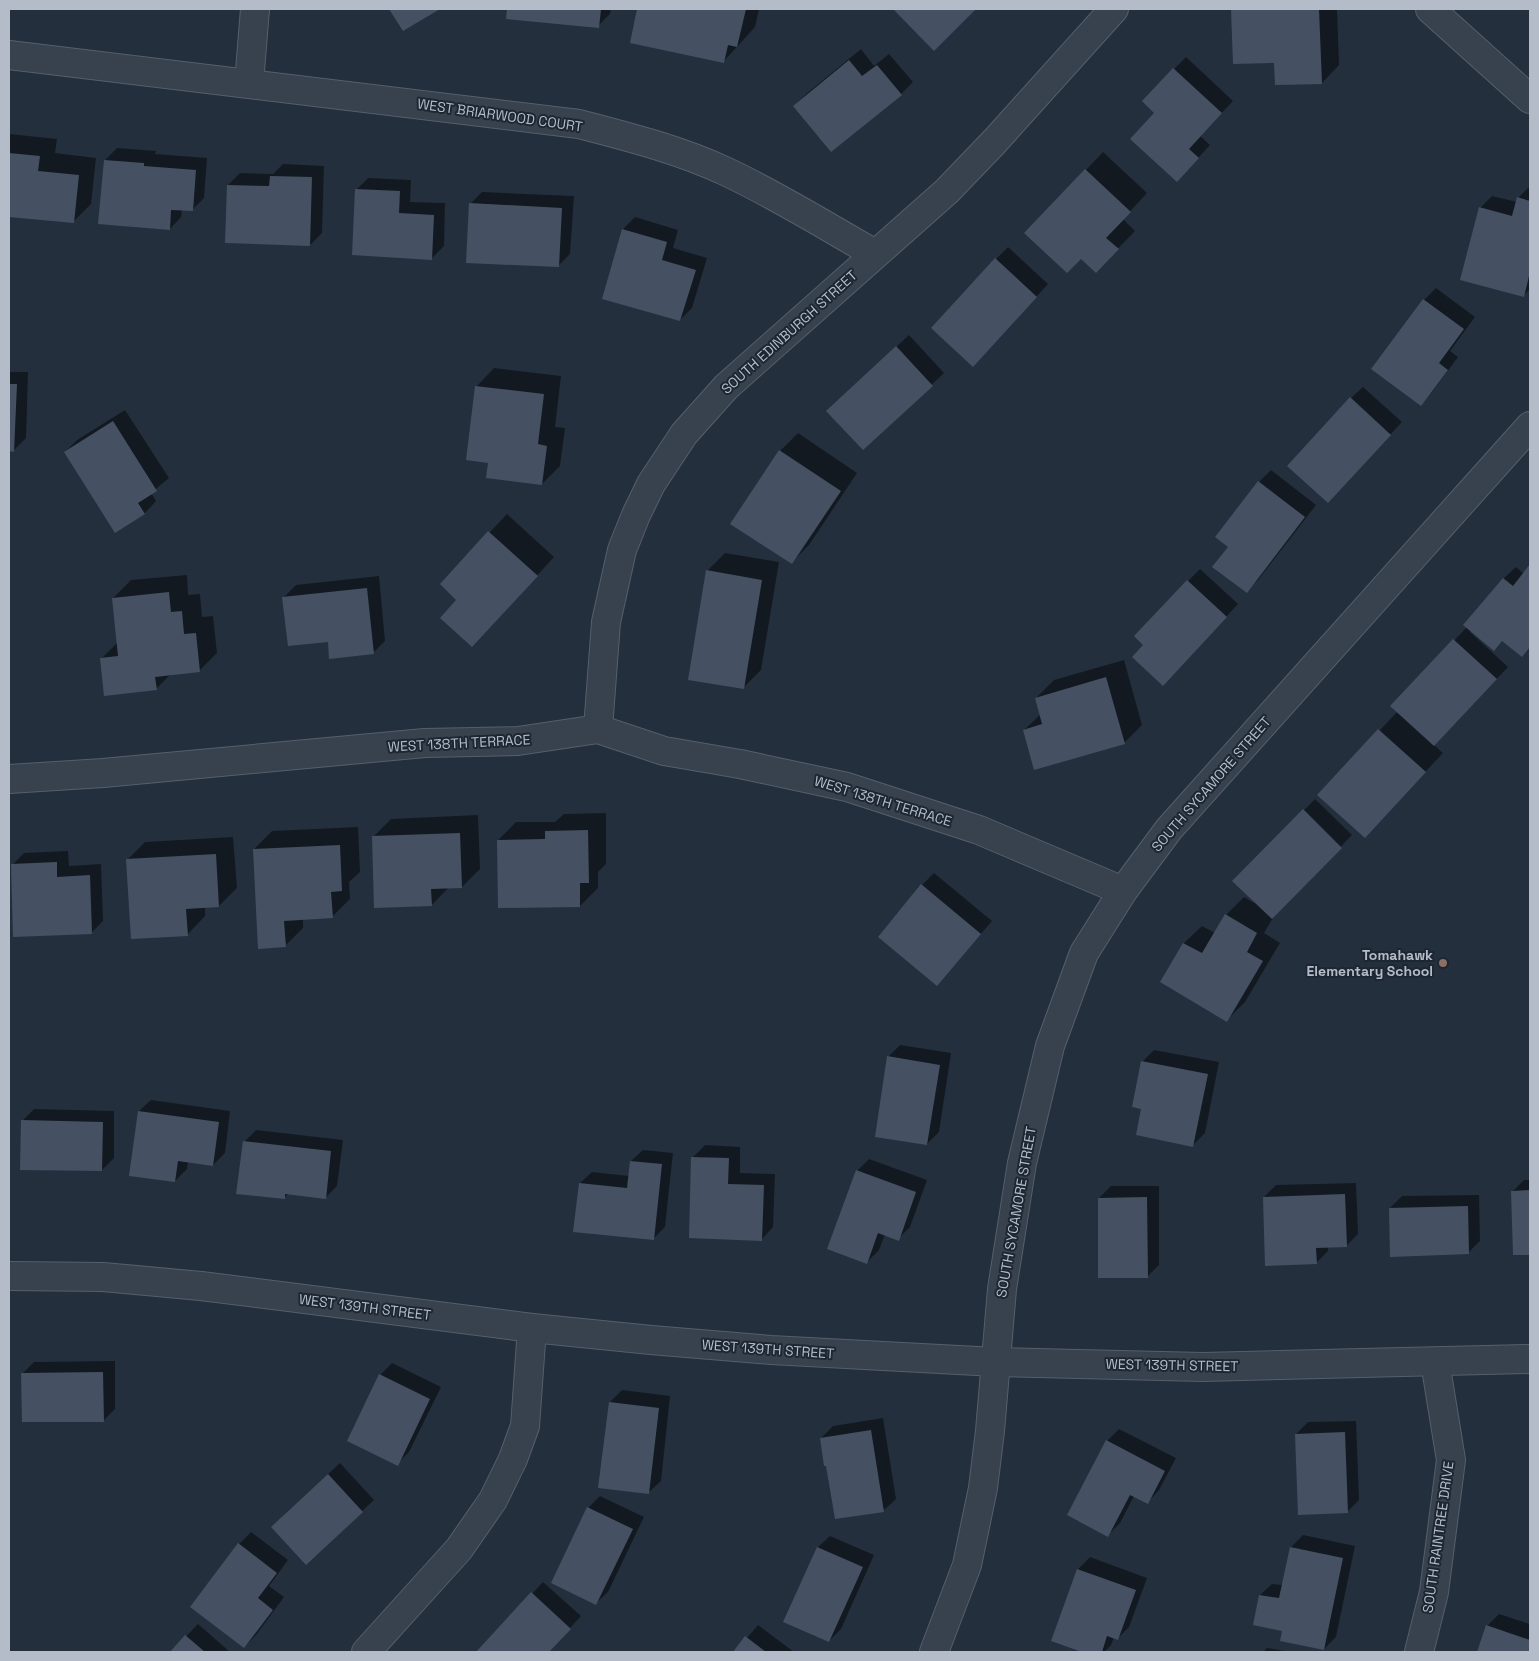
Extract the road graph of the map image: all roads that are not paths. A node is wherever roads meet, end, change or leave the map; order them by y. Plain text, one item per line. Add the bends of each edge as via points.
1 (255, 9) edge
2 (1114, 9) edge
3 (1430, 9) edge
4 (9, 55) edge
5 (248, 83) junction
6 (1530, 100) edge
7 (874, 254) junction
8 (1530, 426) edge
9 (598, 729) junction
10 (9, 779) edge
11 (1123, 891) junction
12 (9, 1276) edge
13 (532, 1328) junction
14 (1530, 1359) edge
15 (996, 1362) junction
16 (1434, 1362) junction
17 (366, 1652) edge
18 (934, 1652) edge
19 (1419, 1652) edge

1 - 5 street
2 - 7 street, SOUTH EDINBURGH STREET via 947,191
3 - 6 street
4 - 5 street, WEST BRIARWOOD COURT
5 - 7 street, WEST BRIARWOOD COURT via 578,124 664,147 727,172
7 - 9 street, SOUTH EDINBURGH STREET via 726,387 684,434 650,484 622,550 606,622
8 - 11 street, SOUTH SYCAMORE STREET via 1169,829
9 - 10 street, WEST 138TH TERRACE via 518,741 425,743
9 - 11 street, WEST 138TH TERRACE via 664,751 847,788 979,830
11 - 15 street, SOUTH SYCAMORE STREET via 1084,953 1050,1046 1022,1163 1002,1289
12 - 13 street, WEST 139TH STREET via 103,1277 201,1286
13 - 15 street, WEST 139TH STREET via 771,1350
13 - 17 street via 525,1426 493,1500 459,1549
14 - 16 street, WEST 139TH STREET
15 - 16 street, WEST 139TH STREET via 1203,1366
15 - 18 street, SOUTH SYCAMORE STREET via 981,1498 966,1565
16 - 19 street, SOUTH RAINTREE DRIVE via 1451,1460 1434,1592

